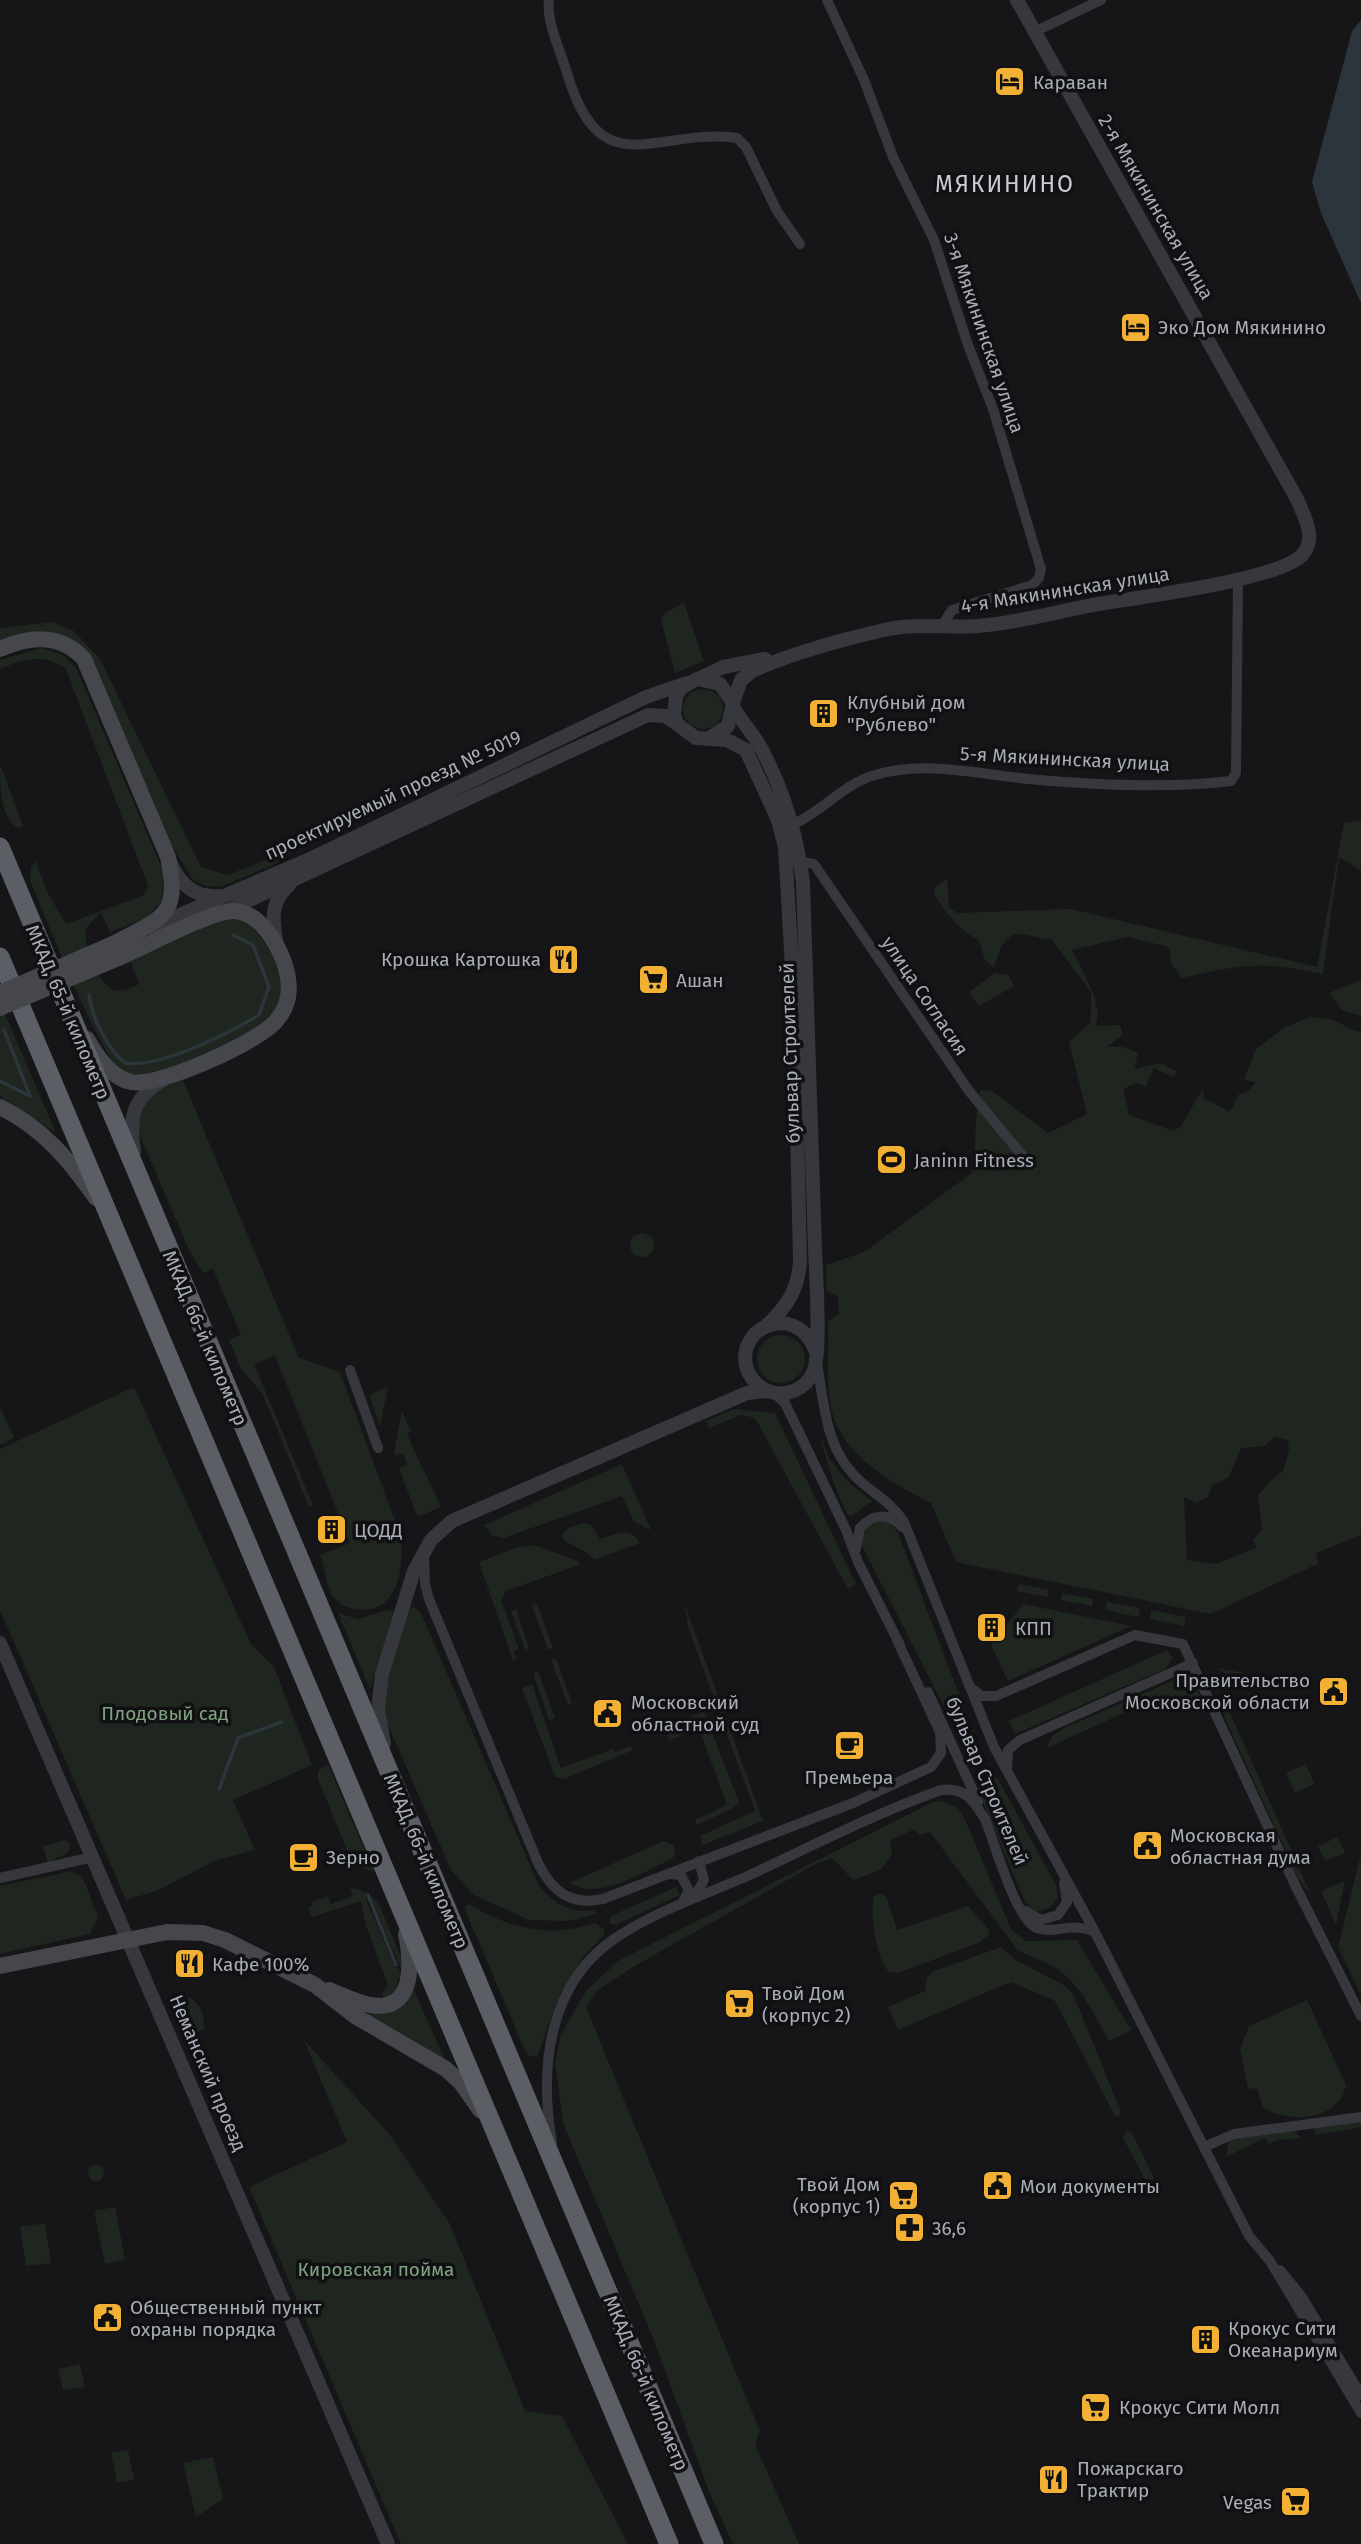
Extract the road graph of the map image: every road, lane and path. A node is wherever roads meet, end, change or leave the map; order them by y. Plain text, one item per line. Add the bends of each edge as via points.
1 (550, 0) edge
2 (827, 0) edge
3 (1017, 0) edge
4 (1101, 0) edge
5 (1034, 32) junction
6 (800, 244) dead end
7 (1307, 547) joint
8 (1238, 580) junction
9 (941, 627) junction
10 (2, 648) edge
11 (822, 648) junction
12 (693, 681) junction
13 (733, 705) junction
14 (677, 724) junction
15 (711, 737) junction
16 (793, 824) junction
17 (0, 847) edge
18 (168, 857) junction
19 (793, 861) junction
20 (296, 880) junction
21 (235, 891) junction
22 (215, 916) junction
23 (277, 946) junction
24 (118, 950) junction
25 (0, 957) edge
26 (0, 993) edge
27 (59, 993) junction
28 (0, 1008) edge
29 (173, 1074) junction
30 (0, 1107) edge
31 (1031, 1166) dead end
32 (138, 1177) junction
33 (108, 1214) junction
34 (766, 1326) junction
35 (816, 1356) junction
36 (350, 1370) dead end
37 (770, 1392) junction
38 (378, 1448) dead end
39 (911, 1540) junction
40 (425, 1549) junction
41 (858, 1562) junction
42 (897, 1640) junction
43 (0, 1643) edge
44 (1193, 1663) junction
45 (962, 1675) junction
46 (1010, 1777) junction
47 (401, 1803) junction
48 (986, 1821) junction
49 (93, 1857) junction
50 (699, 1861) junction
51 (667, 1874) junction
52 (1062, 1874) junction
53 (0, 1878) edge
54 (398, 1901) junction
55 (685, 1903) junction
56 (1018, 1904) junction
57 (1095, 1932) junction
58 (128, 1939) junction
59 (0, 1966) edge
60 (315, 1985) junction
61 (1361, 2017) edge
62 (1361, 2117) edge
63 (1204, 2147) junction
64 (510, 2166) junction
65 (564, 2188) junction
66 (1270, 2261) junction
67 (1361, 2395) edge
68 (1361, 2413) edge
69 (388, 2544) edge
70 (669, 2544) edge
71 (714, 2544) edge

1 - 6 street via 573,92 585,119 600,136 628,144 737,138
2 - 9 street, 3-я Мякининская улица via 893,157 934,240 993,409 1041,569 1032,585 952,610
3 - 5 street, 2-я Мякининская улица
4 - 5 street
5 - 7 street, 2-я Мякининская улица via 1297,499 1307,523
7 - 8 street, 4-я Мякининская улица via 1297,559
8 - 9 street, 4-я Мякининская улица via 1021,620
8 - 16 street, 5-я Мякининская улица via 1236,773 1231,780 1087,782 923,768 876,774 855,783
9 - 11 street, 4-я Мякининская улица via 885,630
10 - 18 main road via 43,638 69,644 83,659
11 - 12 street, 4-я Мякининская улица via 723,667
11 - 13 street, 4-я Мякининская улица via 752,671 741,681
12 - 13 street, бульвар Строителей via 720,684
12 - 14 street via 676,696
12 - 21 street, проектируемый проезд № 5019 via 646,697
13 - 15 street via 728,726
13 - 16 street, бульвар Строителей via 761,747
14 - 15 street, бульвар Строителей via 696,738
14 - 20 street, проектируемый проезд № 5019 via 665,716 648,715
15 - 19 street, бульвар Строителей via 741,746 753,762
16 - 19 street, бульвар Строителей
17 - 27 highway, МКАД, 65-й километр
18 - 21 street via 176,875 195,893 218,896
18 - 24 main road via 174,892 171,904
19 - 31 street, улица Согласия via 814,864 969,1091
19 - 34 street, бульвар Строителей via 800,1272 783,1311
19 - 35 street, бульвар Строителей via 813,1168
20 - 22 street, проектируемый проезд № 5019
20 - 23 street via 275,905
21 - 24 street, проектируемый проезд № 5019
22 - 23 main road via 233,911 246,914 257,920
22 - 24 main road, проектируемый проезд № 5019
23 - 29 main road via 289,989 276,1023 254,1038
24 - 26 main road, bridge
24 - 28 main road, bridge
25 - 33 highway
27 - 29 main road via 89,1043 117,1076 142,1083
27 - 32 highway, МКАД, 65-й километр
29 - 32 street via 146,1092 132,1116
30 - 33 main road via 54,1143
32 - 47 highway, МКАД, 66-й километр
33 - 54 highway
34 - 35 street via 796,1326 812,1340
34 - 37 street, бульвар Строителей via 751,1340 746,1360 753,1379
35 - 37 street via 813,1372 797,1390
35 - 39 street, бульвар Строителей via 828,1430 837,1453 859,1480 890,1503
36 - 38 street
37 - 40 street via 747,1392 452,1521
37 - 41 street, бульвар Строителей via 785,1403
39 - 41 street, бульвар Строителей via 895,1520 873,1518 857,1533
39 - 45 street, бульвар Строителей
40 - 47 street via 414,1571 379,1690 382,1732
40 - 51 street via 429,1599 547,1881 567,1897 590,1902
41 - 42 street, бульвар Строителей
42 - 48 street, бульвар Строителей via 938,1709
42 - 50 street via 940,1732 943,1745 937,1761 911,1778 853,1803
43 - 49 street, Неманский проезд
44 - 45 street via 1183,1644 1135,1635 996,1696 975,1692
44 - 46 street via 1020,1740 1005,1756
44 - 61 street
45 - 46 street, бульвар Строителей
46 - 52 street, бульвар Строителей
47 - 65 highway, МКАД, 66-й километр
48 - 55 street via 970,1796 941,1790
48 - 56 street, бульвар Строителей
49 - 53 street
49 - 58 street, Неманский проезд
50 - 51 street
50 - 55 street via 702,1888
51 - 55 street via 681,1875 688,1885
52 - 56 street, бульвар Строителей via 1067,1902 1058,1915 1041,1920
52 - 57 street, бульвар Строителей
54 - 60 main road via 410,1951 405,1991 382,2005 369,2005
54 - 64 highway
55 - 65 street via 624,1933 598,1952 581,1971 558,2015 547,2057 545,2093
56 - 57 street, бульвар Строителей via 1037,1929 1071,1926
57 - 63 street, бульвар Строителей
58 - 59 main road
58 - 60 main road via 181,1931 203,1933 258,1954
58 - 69 street, Неманский проезд
60 - 64 main road via 355,2016 446,2069 475,2101
62 - 63 street via 1234,2134
63 - 66 street, бульвар Строителей via 1249,2236
64 - 70 highway
65 - 71 highway, МКАД, 66-й километр
66 - 67 street via 1301,2297
66 - 68 street

